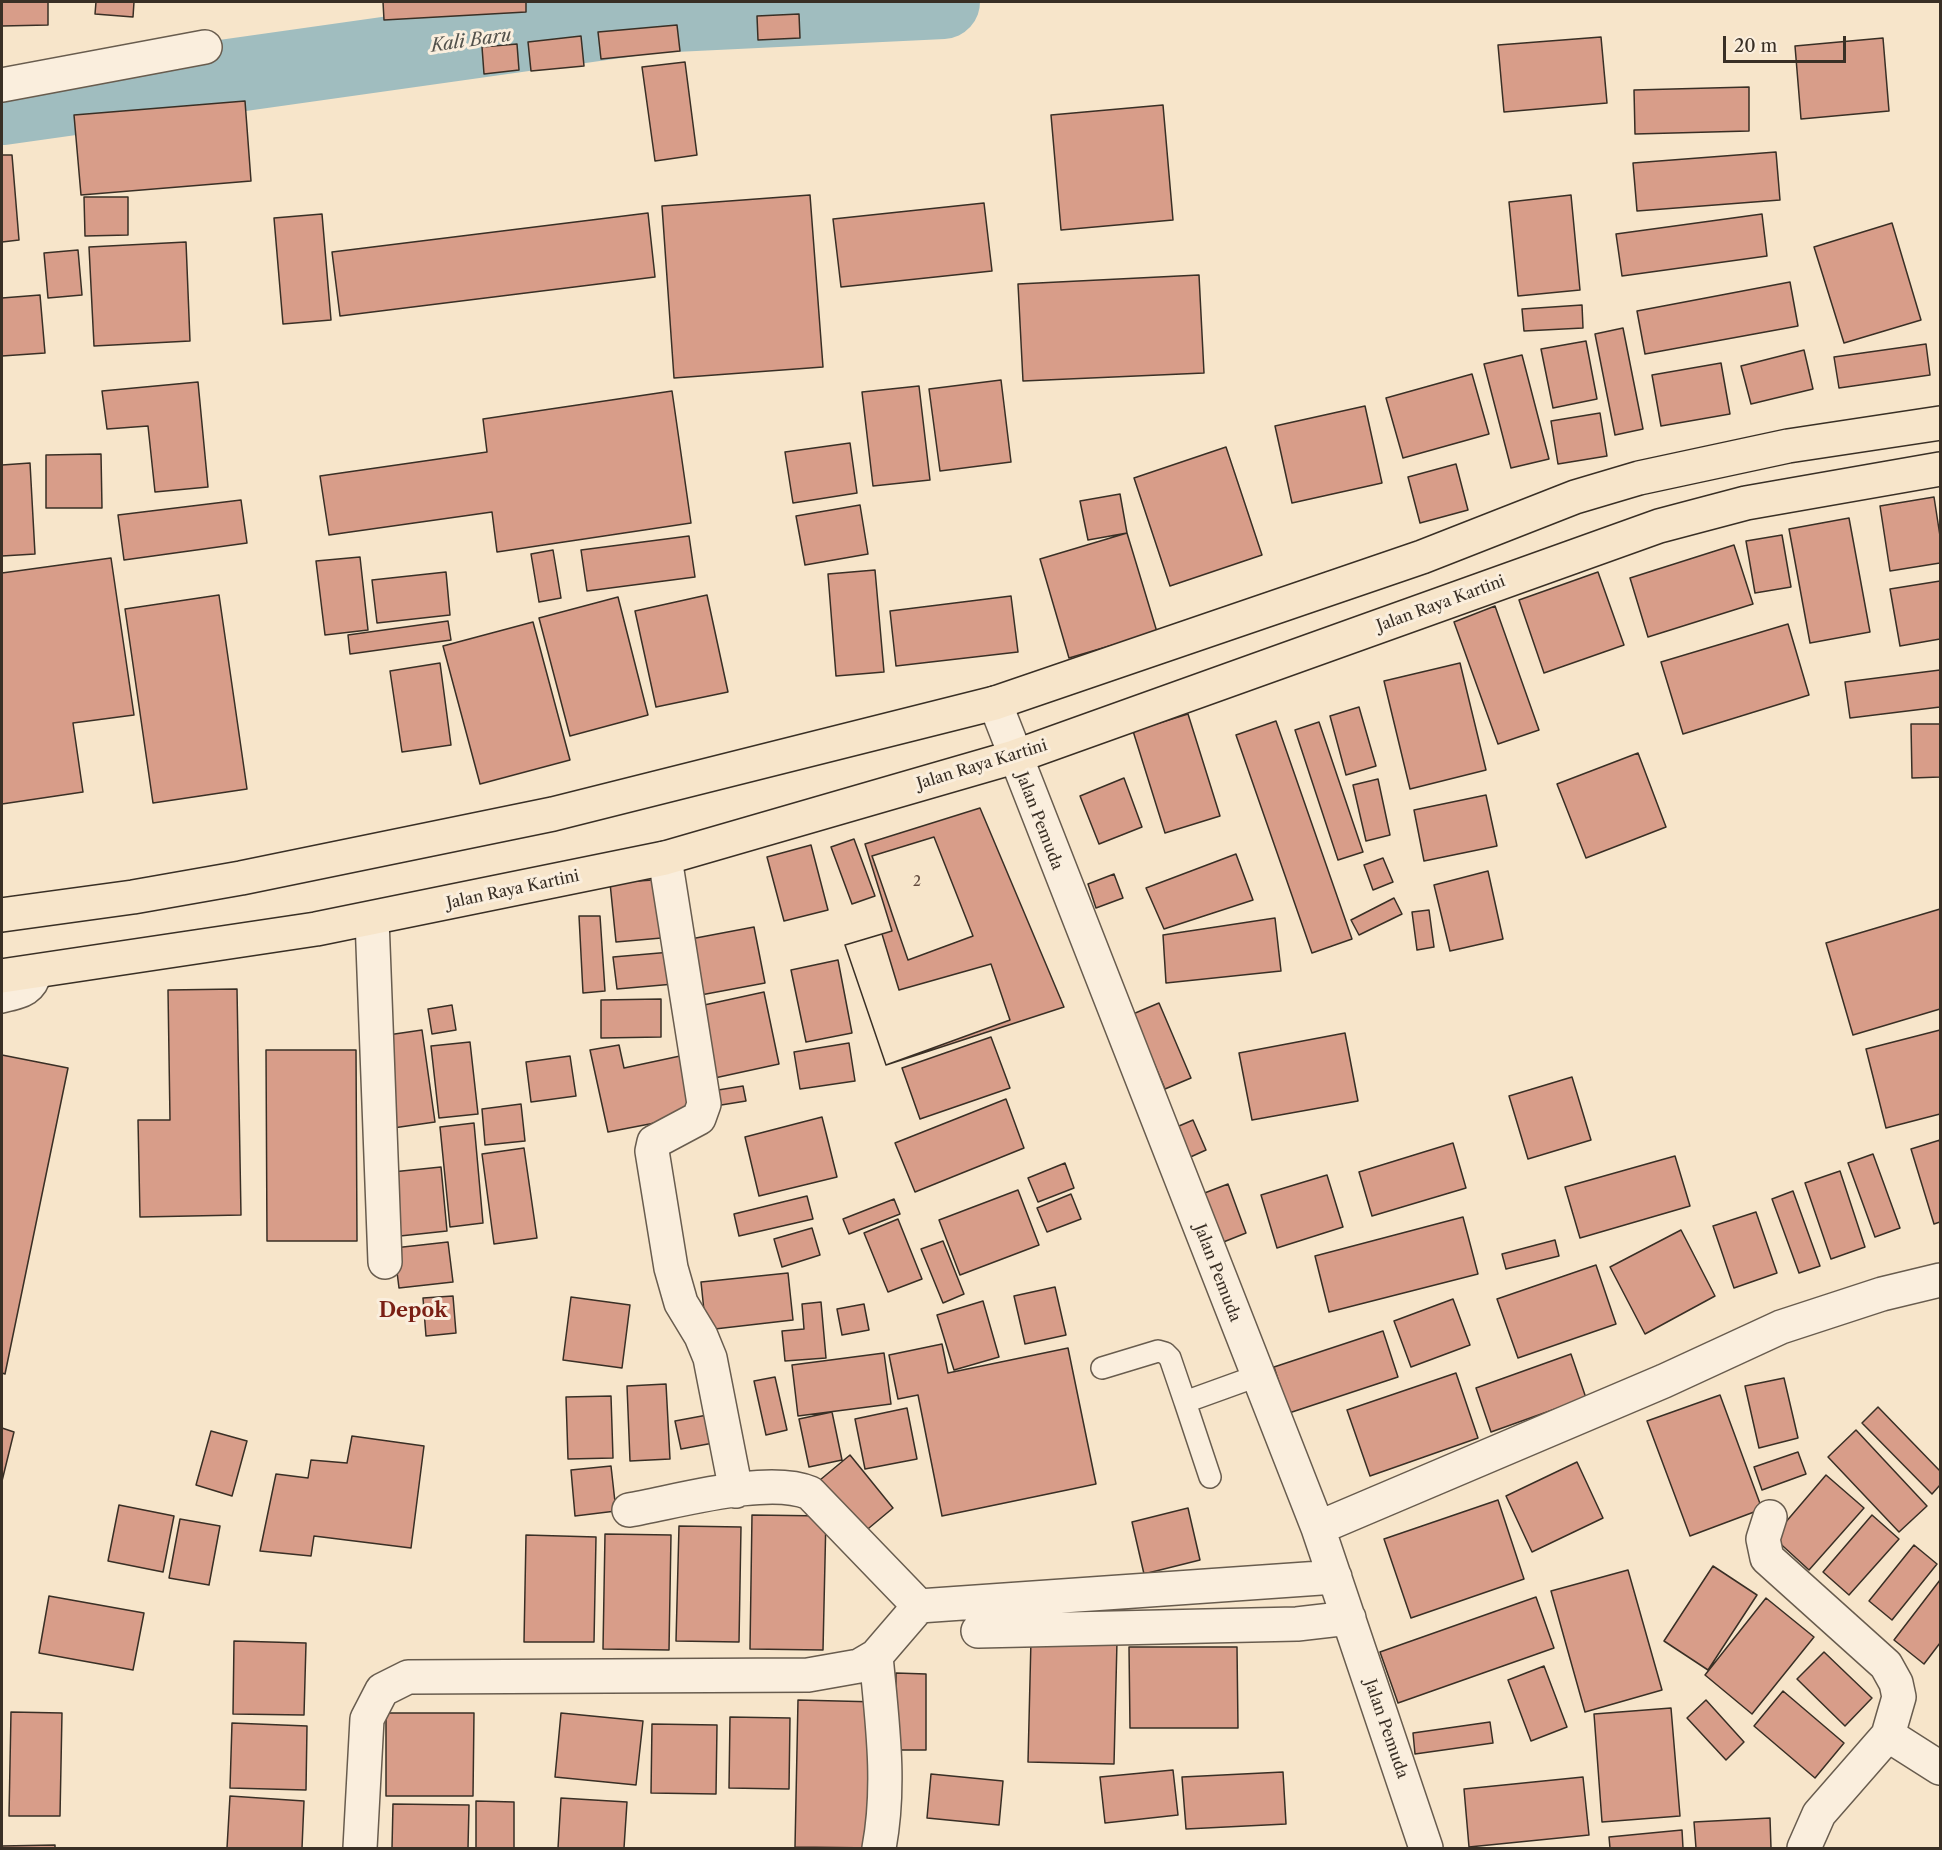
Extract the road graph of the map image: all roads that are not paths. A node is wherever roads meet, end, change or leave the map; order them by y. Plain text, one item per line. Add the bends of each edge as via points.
1 (205, 47) dead end
2 (2, 85) edge
3 (1941, 423) edge
4 (1941, 469) edge
5 (994, 703) junction
6 (1014, 757) junction
7 (665, 858) junction
8 (2, 915) edge
9 (372, 919) junction
10 (42, 971) junction
11 (2, 976) edge
12 (2, 1002) edge
13 (385, 1262) dead end
14 (1941, 1280) edge
15 (1102, 1368) dead end
16 (1257, 1376) junction
17 (1185, 1402) junction
18 (1210, 1478) dead end
19 (736, 1491) junction
20 (629, 1510) dead end
21 (1770, 1517) dead end
22 (1318, 1528) junction
23 (1335, 1577) junction
24 (919, 1606) junction
25 (1349, 1618) junction
26 (978, 1630) dead end
27 (876, 1656) junction
28 (1888, 1735) junction
29 (1941, 1768) edge
30 (360, 1848) edge
31 (879, 1848) edge
32 (1426, 1848) edge
33 (1804, 1848) edge

1 - 2 street
3 - 5 main road via 1788,446 1639,478 1575,497 1422,557
4 - 6 main road, Jalan Raya Kartini via 1776,497 1659,526
5 - 6 street, Jalan Pemuda
5 - 8 main road via 553,814 230,880
6 - 7 main road, Jalan Raya Kartini
6 - 16 street, Jalan Pemuda
7 - 9 main road, Jalan Raya Kartini
7 - 19 street via 704,1104 699,1118 654,1142 652,1151 671,1268 681,1303 710,1358
9 - 10 main road, Jalan Raya Kartini
9 - 13 street
10 - 11 main road, Jalan Raya Kartini
10 - 12 lane via 39,983 28,996
14 - 22 street via 1882,1294 1781,1327 1664,1382
15 - 17 lane via 1165,1353
16 - 17 lane
16 - 22 street, Jalan Pemuda
17 - 18 lane
19 - 20 street
19 - 24 street via 794,1486 810,1493
21 - 28 street via 1763,1539 1767,1558 1886,1665 1896,1683 1898,1709
22 - 23 street, Jalan Pemuda
23 - 24 street
23 - 25 street, Jalan Pemuda
24 - 27 street
25 - 26 street via 1297,1624
25 - 32 street, Jalan Pemuda
27 - 30 street via 860,1666 808,1675 408,1677 382,1690 367,1719
27 - 31 street via 887,1778
28 - 29 street
28 - 33 street via 1820,1814

